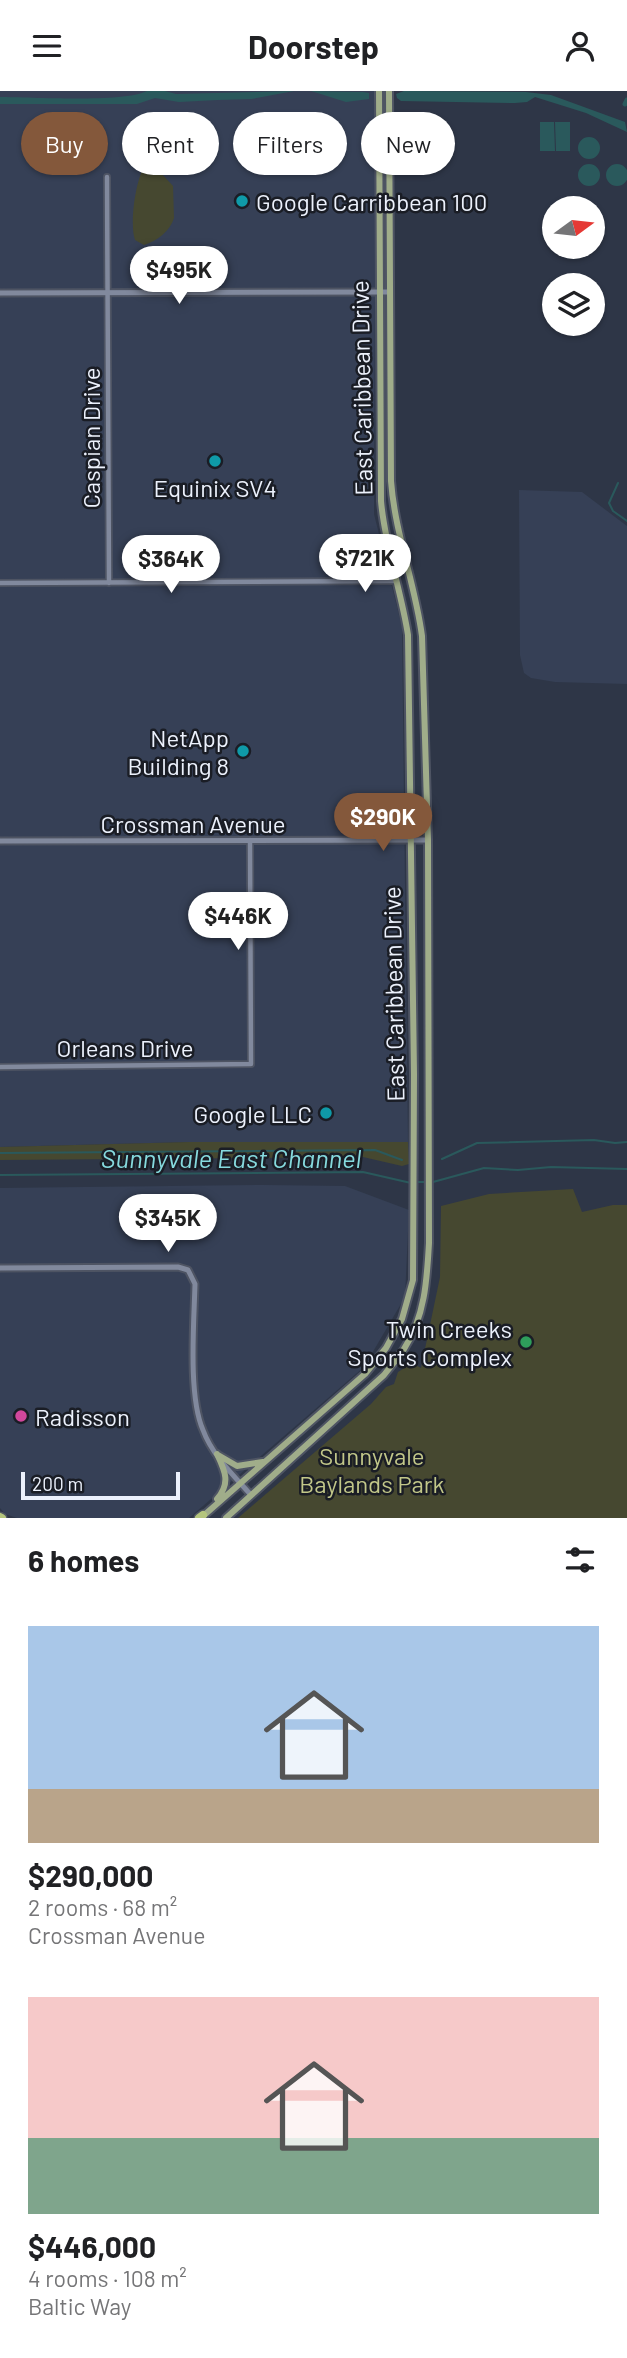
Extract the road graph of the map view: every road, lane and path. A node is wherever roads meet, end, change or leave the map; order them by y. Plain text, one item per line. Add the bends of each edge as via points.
1 (379, 91) edge
2 (389, 91) edge
3 (107, 177) dead end
4 (379, 292) junction
5 (390, 292) junction
6 (0, 293) edge
7 (107, 293) junction
8 (397, 581) junction
9 (0, 583) edge
10 (108, 583) junction
11 (250, 840) junction
12 (410, 840) junction
13 (428, 840) junction
14 (0, 841) edge
15 (0, 1067) edge
16 (0, 1268) edge
17 (216, 1454) junction
18 (265, 1462) junction
19 (240, 1483) junction
20 (251, 1495) junction
21 (201, 1517) edge
22 (226, 1518) edge

1 - 4 main road, East Caribbean Drive
2 - 5 main road, East Caribbean Drive
3 - 7 street, Caspian Drive
4 - 5 street
4 - 7 street
4 - 8 main road, East Caribbean Drive via 381,501 386,544
5 - 13 main road, East Caribbean Drive via 392,493 422,636
6 - 7 street
7 - 10 street, Caspian Drive
8 - 10 street
8 - 12 main road, East Caribbean Drive via 408,635
9 - 10 street
11 - 12 street, Crossman Avenue
11 - 14 street, Crossman Avenue
11 - 15 street, Orleans Drive via 251,1064
12 - 13 street, Crossman Avenue
12 - 18 main road, East Caribbean Drive via 413,1280 402,1319 365,1374
13 - 20 main road, East Caribbean Drive via 426,1288 417,1323 404,1349 373,1387
16 - 17 street via 188,1270 195,1285 198,1412 203,1433
17 - 18 main road via 237,1466
17 - 19 street
17 - 21 main road via 227,1475 226,1483 221,1496
18 - 19 main road, East Caribbean Drive
19 - 20 street
19 - 21 main road, East Caribbean Drive
20 - 22 main road, East Caribbean Drive

